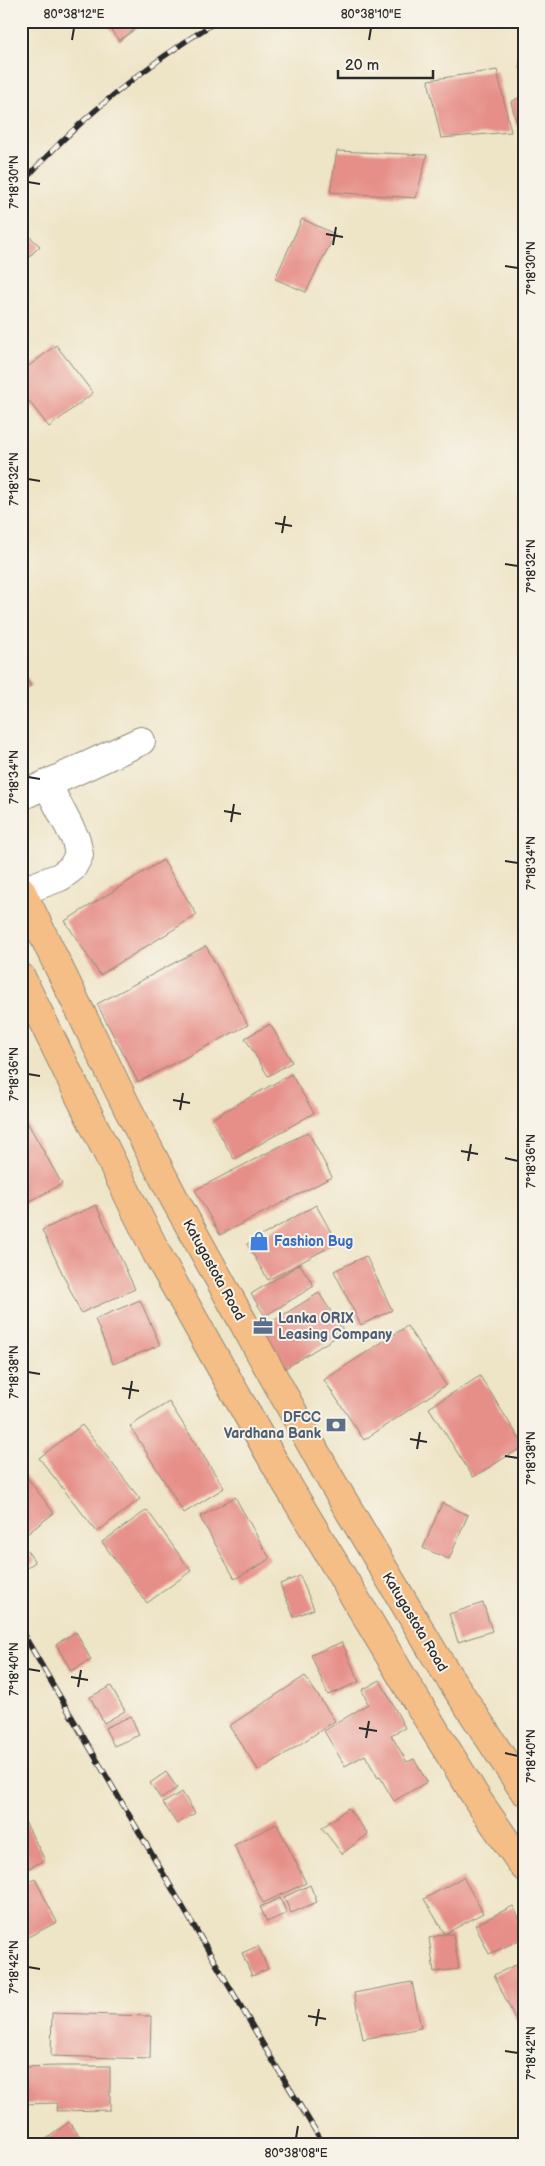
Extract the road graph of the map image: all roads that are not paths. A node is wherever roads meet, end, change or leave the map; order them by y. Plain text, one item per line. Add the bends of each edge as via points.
1 (141, 741) dead end
2 (47, 784) junction
3 (21, 796) edge
4 (21, 890) edge
5 (21, 977) edge
6 (524, 1791) edge
7 (524, 1867) edge

1 - 2 lane
2 - 3 lane
2 - 4 lane via 76,840 79,855 72,868 60,877
4 - 6 highway, Katugastota Road via 162,1175 326,1472 438,1660
5 - 7 highway via 157,1254 273,1461 479,1802

